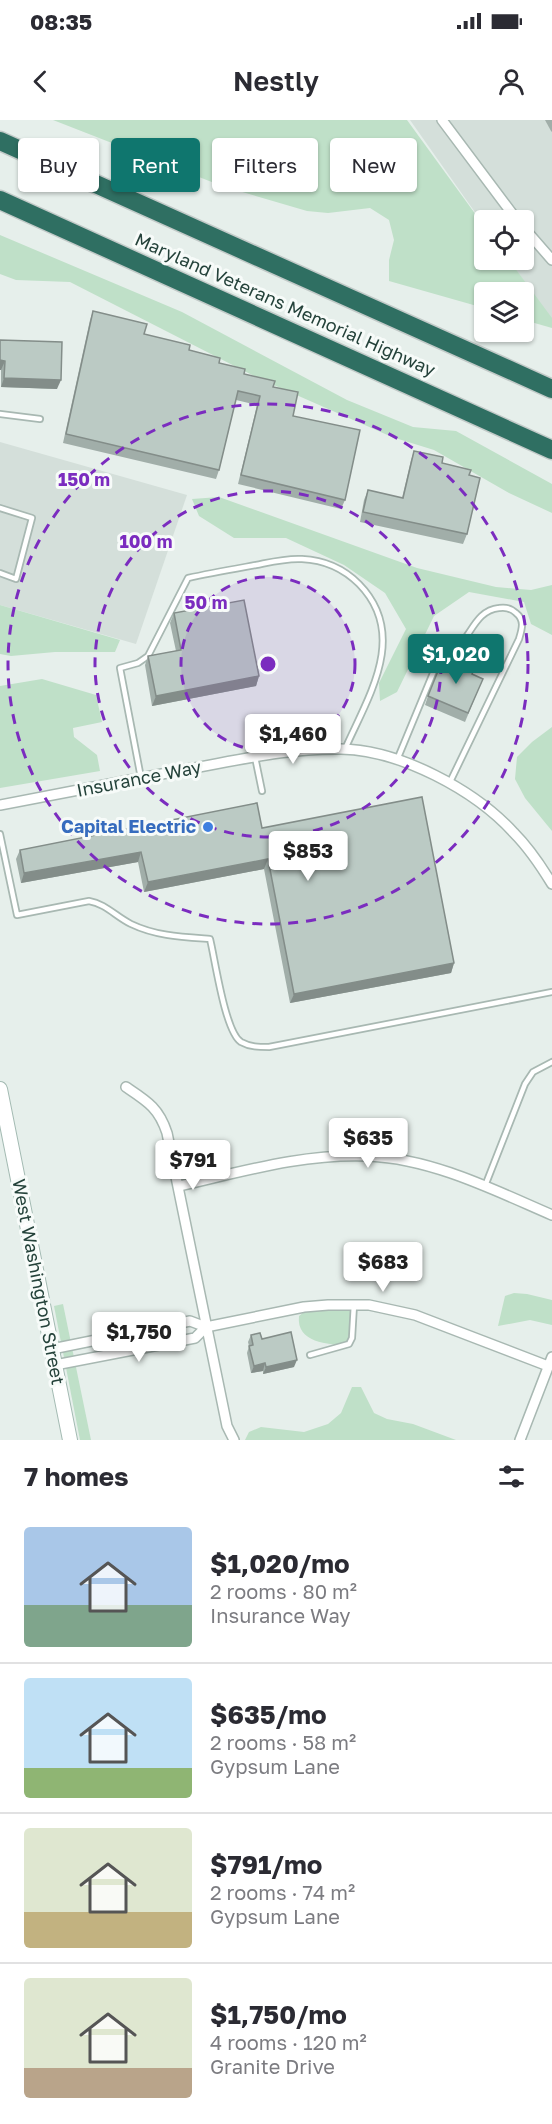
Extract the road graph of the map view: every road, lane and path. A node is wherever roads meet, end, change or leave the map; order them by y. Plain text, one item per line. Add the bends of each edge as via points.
1 (442, 120) edge
2 (0, 141) edge
3 (0, 200) edge
4 (510, 210) edge
5 (534, 239) edge
6 (552, 260) edge
7 (552, 389) edge
8 (0, 414) edge
9 (40, 419) dead end
10 (552, 450) edge
11 (0, 508) edge
12 (0, 573) edge
13 (345, 749) junction
14 (255, 757) junction
15 (397, 760) junction
16 (141, 778) junction
17 (449, 784) junction
18 (262, 791) dead end
19 (0, 805) edge
20 (0, 834) edge
21 (552, 884) edge
22 (552, 992) edge
23 (552, 1062) edge
24 (126, 1087) dead end
25 (0, 1089) edge
26 (179, 1186) junction
27 (485, 1186) junction
28 (552, 1215) edge
29 (354, 1304) junction
30 (206, 1327) junction
31 (52, 1349) junction
32 (310, 1354) dead end
33 (550, 1362) edge
34 (55, 1365) junction
35 (70, 1440) edge
36 (234, 1440) edge
37 (520, 1440) edge

1 - 4 street
2 - 7 highway, Maryland Veterans Memorial Highway
3 - 10 highway, Maryland Veterans Memorial Highway
5 - 6 street
8 - 9 lane
11 - 12 lane via 32,518 16,579
13 - 14 street, Insurance Way
13 - 15 street, Insurance Way
13 - 16 lane via 382,661 381,623 375,606 351,576 319,561 288,559 188,578 148,656 120,668
14 - 16 street, Insurance Way
14 - 18 lane
15 - 17 street, Insurance Way
15 - 17 lane via 438,663 456,650 489,610 513,610 522,621 519,639
16 - 19 street, Insurance Way
17 - 21 street, Insurance Way via 489,809 514,832
20 - 22 lane via 17,915 100,903 130,923 159,934 210,939 227,1019 239,1041 252,1046 269,1047
23 - 27 lane via 533,1072 525,1084
24 - 26 street via 153,1106 164,1122
25 - 31 main road, West Washington Street
26 - 27 street via 298,1159 369,1156 424,1165
26 - 30 street
27 - 28 street
29 - 30 street via 304,1307
29 - 32 lane via 349,1344
29 - 33 street via 415,1315
30 - 31 street via 190,1321
30 - 34 street via 195,1338
30 - 36 street via 227,1426
31 - 34 main road, West Washington Street
33 - 37 street
34 - 35 main road, West Washington Street

